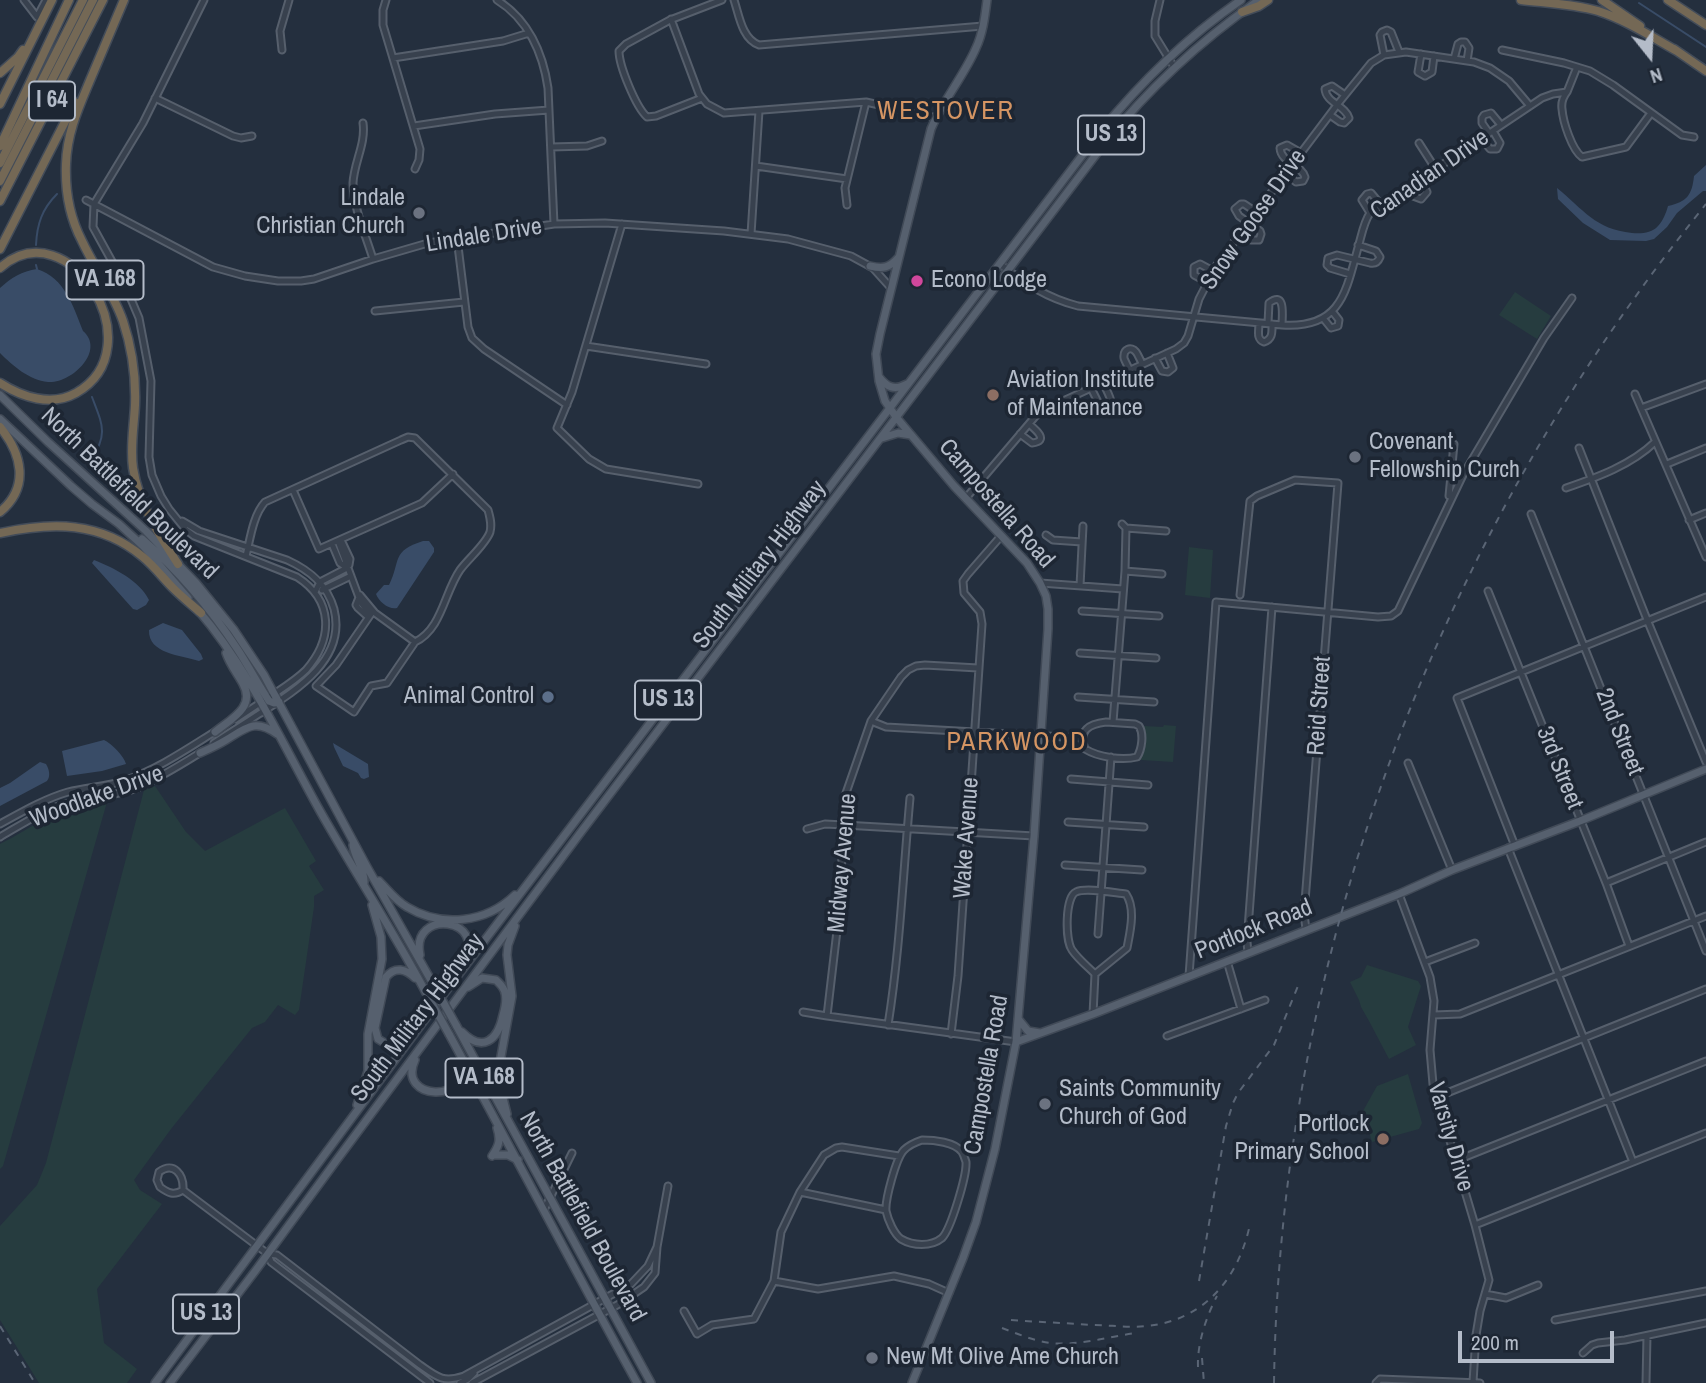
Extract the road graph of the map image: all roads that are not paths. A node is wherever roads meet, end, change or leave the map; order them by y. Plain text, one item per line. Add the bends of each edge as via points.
1 (23, 0) edge
2 (46, 0) edge
3 (52, 0) edge
4 (69, 0) edge
5 (81, 0) edge
6 (93, 0) edge
7 (103, 0) edge
8 (124, 0) edge
9 (204, 0) edge
10 (289, 0) edge
11 (386, 0) edge
12 (497, 0) edge
13 (722, 0) edge
14 (734, 0) edge
15 (987, 0) edge
16 (1160, 0) edge
17 (1241, 0) edge
18 (1259, 0) edge
19 (1268, 0) edge
20 (1521, 0) edge
21 (1602, 0) edge
22 (1668, 0) edge
23 (1242, 12) junction
24 (671, 19) junction
25 (38, 20) junction
26 (1706, 25) edge
27 (983, 26) junction
28 (529, 33) junction
29 (106, 40) junction
30 (282, 50) dead end
31 (1502, 50) dead end
32 (1677, 51) junction
33 (1399, 52) junction
34 (1421, 54) junction
35 (1384, 55) junction
36 (1434, 56) junction
37 (393, 58) junction
38 (1170, 58) junction
39 (1454, 59) junction
40 (1467, 61) junction
41 (1174, 67) junction
42 (1577, 67) junction
43 (1706, 71) edge
44 (0, 73) edge
45 (1567, 92) junction
46 (1345, 95) junction
47 (155, 98) junction
48 (702, 98) junction
49 (866, 102) junction
50 (0, 104) edge
51 (1337, 105) junction
52 (1530, 106) junction
53 (549, 110) junction
54 (759, 111) junction
55 (1651, 113) junction
56 (1330, 115) junction
57 (936, 118) junction
58 (363, 123) dead end
59 (1501, 125) junction
60 (414, 126) junction
61 (1491, 132) junction
62 (252, 136) dead end
63 (1481, 138) junction
64 (1694, 138) dead end
65 (602, 141) dead end
66 (1419, 143) dead end
67 (0, 146) edge
68 (551, 147) junction
69 (0, 152) edge
70 (1301, 153) junction
71 (0, 163) edge
72 (1293, 164) junction
73 (755, 166) junction
74 (1435, 168) junction
75 (415, 169) dead end
76 (1285, 173) junction
77 (847, 179) junction
78 (1420, 179) junction
79 (0, 181) edge
80 (1407, 187) junction
81 (86, 200) dead end
82 (0, 201) edge
83 (94, 204) junction
84 (847, 205) dead end
85 (1381, 205) junction
86 (1255, 212) junction
87 (1370, 213) junction
88 (1248, 222) junction
89 (554, 224) junction
90 (622, 224) junction
91 (1241, 232) junction
92 (751, 234) junction
93 (457, 238) junction
94 (1358, 246) junction
95 (0, 249) edge
96 (898, 258) junction
97 (373, 259) junction
98 (1354, 259) junction
99 (1000, 264) junction
100 (870, 266) junction
101 (0, 268) edge
102 (1008, 271) junction
103 (1213, 271) junction
104 (1350, 274) junction
105 (1207, 282) junction
106 (891, 288) junction
107 (1572, 298) dead end
108 (464, 302) junction
109 (375, 311) dead end
110 (1332, 311) junction
111 (1193, 317) junction
112 (1323, 318) junction
113 (1259, 323) junction
114 (1270, 324) junction
115 (1282, 325) junction
116 (586, 345) junction
117 (1167, 353) junction
118 (1156, 358) junction
119 (706, 364) dead end
120 (1142, 364) junction
121 (1130, 370) junction
122 (878, 376) junction
123 (910, 382) junction
124 (0, 383) edge
125 (1103, 383) junction
126 (1706, 384) edge
127 (1091, 388) junction
128 (1635, 394) dead end
129 (0, 395) edge
130 (567, 405) junction
131 (1641, 408) junction
132 (890, 409) junction
133 (896, 418) junction
134 (0, 419) edge
135 (1029, 424) junction
136 (0, 427) edge
137 (1020, 434) junction
138 (911, 436) junction
139 (880, 439) junction
140 (1655, 442) junction
141 (1454, 444) dead end
142 (1579, 448) dead end
143 (1706, 449) edge
144 (1667, 464) junction
145 (453, 474) junction
146 (1592, 479) junction
147 (698, 484) dead end
148 (1566, 488) dead end
149 (293, 490) junction
150 (966, 498) junction
151 (1449, 502) junction
152 (0, 512) edge
153 (1706, 513) edge
154 (1531, 514) dead end
155 (174, 515) junction
156 (1689, 520) junction
157 (119, 524) junction
158 (1083, 526) dead end
159 (1166, 531) dead end
160 (0, 533) edge
161 (1046, 534) dead end
162 (1001, 536) junction
163 (337, 542) junction
164 (1083, 542) junction
165 (248, 547) junction
166 (246, 556) junction
167 (1706, 557) edge
168 (178, 564) junction
169 (347, 568) junction
170 (1125, 571) junction
171 (1162, 574) dead end
172 (351, 576) junction
173 (320, 582) junction
174 (1040, 583) junction
175 (1080, 586) junction
176 (325, 589) junction
177 (1123, 589) junction
178 (1488, 591) dead end
179 (315, 592) junction
180 (360, 595) junction
181 (1240, 595) dead end
182 (1706, 597) edge
183 (1272, 607) junction
184 (1082, 611) dead end
185 (1328, 612) junction
186 (201, 613) junction
187 (1122, 613) junction
188 (371, 614) junction
189 (1159, 616) dead end
190 (1648, 622) junction
191 (415, 642) junction
192 (223, 643) junction
193 (1584, 647) junction
194 (1080, 653) dead end
195 (1118, 656) junction
196 (1156, 659) dead end
197 (978, 668) junction
198 (1521, 672) junction
199 (1078, 696) dead end
200 (1115, 698) junction
201 (269, 701) junction
202 (1154, 702) dead end
203 (871, 721) junction
204 (1113, 722) junction
205 (215, 732) junction
206 (974, 732) junction
207 (280, 736) junction
208 (1041, 737) junction
209 (1082, 738) junction
210 (200, 752) junction
211 (1111, 757) junction
212 (1706, 762) edge
213 (1408, 763) dead end
214 (1706, 769) edge
215 (1071, 779) dead end
216 (1109, 782) junction
217 (1148, 785) dead end
218 (1644, 795) junction
219 (910, 799) dead end
220 (1580, 821) junction
221 (1068, 822) dead end
222 (0, 824) edge
223 (1106, 824) junction
224 (844, 825) junction
225 (1144, 827) dead end
226 (807, 829) dead end
227 (907, 830) junction
228 (969, 832) junction
229 (351, 836) junction
230 (1034, 836) junction
231 (0, 837) edge
232 (1706, 842) edge
233 (1511, 847) junction
234 (1669, 857) junction
235 (1065, 865) dead end
236 (367, 867) junction
237 (1103, 867) junction
238 (1142, 870) dead end
239 (1452, 870) junction
240 (537, 872) junction
241 (1606, 883) junction
242 (366, 887) junction
243 (1101, 891) junction
244 (1399, 894) junction
245 (1706, 916) edge
246 (519, 917) junction
247 (1694, 920) junction
248 (1306, 929) junction
249 (1098, 934) dead end
250 (1475, 943) dead end
251 (1629, 946) junction
252 (1706, 951) edge
253 (1248, 953) junction
254 (1227, 961) junction
255 (1425, 962) junction
256 (425, 969) junction
257 (1095, 974) junction
258 (1557, 975) junction
259 (1189, 976) junction
260 (1706, 989) edge
261 (425, 991) junction
262 (446, 991) junction
263 (1265, 1000) dead end
264 (453, 1003) junction
265 (1241, 1009) junction
266 (803, 1012) dead end
267 (429, 1014) junction
268 (1093, 1014) junction
269 (1434, 1015) junction
270 (827, 1016) junction
271 (1018, 1017) junction
272 (456, 1025) junction
273 (888, 1025) junction
274 (435, 1027) junction
275 (1041, 1033) junction
276 (449, 1034) junction
277 (951, 1034) junction
278 (1167, 1036) dead end
279 (1584, 1039) junction
280 (1016, 1042) junction
281 (1706, 1062) edge
282 (1437, 1097) junction
283 (1609, 1101) junction
284 (494, 1118) junction
285 (350, 1120) junction
286 (513, 1131) junction
287 (1706, 1133) edge
288 (572, 1153) dead end
289 (899, 1156) junction
290 (518, 1160) junction
291 (1455, 1161) junction
292 (1633, 1162) junction
293 (668, 1186) dead end
294 (183, 1190) junction
295 (800, 1192) junction
296 (549, 1198) junction
297 (544, 1210) junction
298 (886, 1210) junction
299 (1475, 1225) junction
300 (257, 1246) junction
301 (657, 1247) junction
302 (268, 1254) junction
303 (774, 1281) junction
304 (1538, 1285) dead end
305 (1706, 1291) edge
306 (949, 1293) junction
307 (1485, 1294) junction
308 (606, 1299) junction
309 (594, 1305) junction
310 (611, 1309) junction
311 (684, 1311) dead end
312 (599, 1315) junction
313 (1555, 1320) dead end
314 (1706, 1323) edge
315 (1647, 1336) junction
316 (1583, 1353) dead end
317 (476, 1370) junction
318 (1419, 1382) edge
319 (1473, 1382) edge
320 (155, 1383) edge
321 (170, 1383) edge
322 (430, 1383) edge
323 (460, 1383) edge
324 (472, 1383) edge
325 (637, 1383) edge
326 (651, 1383) edge
327 (912, 1383) edge
328 (1376, 1383) edge
329 (1480, 1383) edge
330 (1646, 1383) edge

1 - 25 street
2 - 25 street
3 - 25 highway
4 - 67 highway
5 - 69 highway, I 64
5 - 71 highway
6 - 79 highway
7 - 82 highway, I 64
8 - 29 highway, VA 168
9 - 47 street
10 - 30 street
11 - 37 street via 383,19
12 - 28 street via 514,12
13 - 24 street
14 - 27 street via 747,36 759,44
15 - 27 main road, Campostella Road
16 - 38 street via 1155,33
17 - 38 main road, South Military Highway / US 13
18 - 23 main road, South Military Highway / US 13
19 - 23 highway
20 - 32 highway via 1606,14
21 - 32 highway
22 - 26 highway
23 - 41 main road, South Military Highway / US 13
24 - 48 street
24 - 48 street via 621,48 622,66 647,117
25 - 44 highway via 18,57
25 - 50 highway
27 - 57 main road, Campostella Road via 977,47
28 - 37 street
28 - 53 street via 544,66
29 - 95 highway
29 - 168 highway, VA 168 via 68,139 67,194 81,240 127,333 135,387 135,476 150,520
31 - 42 street
32 - 43 highway
33 - 34 street
33 - 35 street
33 - 35 street via 1387,30 1380,35
34 - 36 street
34 - 36 street via 1418,72 1425,76 1432,72
35 - 46 street, Snow Goose Drive via 1371,63
36 - 39 street
37 - 60 street
38 - 41 street
38 - 99 main road, South Military Highway / US 13 via 1115,115
39 - 40 street
39 - 40 street via 1458,44 1465,42
40 - 52 street via 1501,75
41 - 102 main road, South Military Highway / US 13 via 1124,120
42 - 45 street
42 - 55 street
45 - 52 street, Canadian Drive via 1545,96
45 - 55 street via 1562,110 1575,152 1582,157 1626,147
46 - 51 street, Snow Goose Drive
46 - 51 street via 1332,86 1325,89
47 - 62 street via 233,136
47 - 83 street
48 - 54 street via 724,113
49 - 54 street
49 - 57 street
49 - 77 street
51 - 56 street, Snow Goose Drive
51 - 56 street via 1349,118 1344,123
52 - 59 street, Canadian Drive
53 - 60 street
53 - 68 street
54 - 73 street
55 - 64 street
56 - 70 street, Snow Goose Drive
57 - 96 main road, Campostella Road
58 - 97 street via 354,194
59 - 61 street, Canadian Drive
59 - 61 street via 1491,113 1484,115 1482,123
60 - 75 street via 420,155
61 - 63 street, Canadian Drive
61 - 63 street via 1500,143 1497,149 1487,147
63 - 74 street, Canadian Drive
65 - 68 street
66 - 74 street
68 - 89 street
70 - 72 street, Snow Goose Drive
70 - 72 street via 1290,145 1280,148
72 - 76 street, Snow Goose Drive
72 - 76 street via 1305,174 1303,181 1296,182
73 - 77 street
73 - 92 street
74 - 78 street, Canadian Drive
76 - 86 street, Snow Goose Drive
77 - 84 street
78 - 80 street, Canadian Drive
78 - 80 street via 1427,192 1421,199
80 - 85 street, Canadian Drive
81 - 83 street, Lindale Drive
83 - 97 street, Lindale Drive via 212,267 245,276 301,281
83 - 155 street via 93,227 139,318 151,382 150,466
85 - 87 street, Canadian Drive
85 - 87 street via 1367,194 1362,200
86 - 88 street, Snow Goose Drive
86 - 88 street via 1244,204 1237,206 1236,212
87 - 94 street, Canadian Drive
88 - 91 street, Snow Goose Drive
88 - 91 street via 1261,237 1255,241
89 - 90 street, Lindale Drive
89 - 93 street, Lindale Drive
90 - 92 street, Lindale Drive
90 - 116 street
91 - 103 street, Snow Goose Drive
92 - 100 street, Lindale Drive via 834,251
93 - 97 street, Lindale Drive
93 - 108 street
94 - 98 street, Canadian Drive
94 - 98 street via 1376,251 1380,257 1375,263
96 - 100 main road via 888,267
96 - 106 main road, Campostella Road
98 - 104 street, Canadian Drive
98 - 104 street via 1332,256 1327,261 1330,268
99 - 102 street, Canadian Drive
99 - 123 main road, South Military Highway / US 13
100 - 106 street, Lindale Drive
101 - 124 highway via 29,254 68,262 84,276 97,298 109,340 97,374 71,396 37,399
102 - 111 street, Canadian Drive via 1036,290 1078,306
102 - 133 main road, South Military Highway / US 13
103 - 105 street, Snow Goose Drive
103 - 105 street via 1200,264 1194,267 1194,275
104 - 110 street, Canadian Drive
105 - 111 street, Snow Goose Drive
106 - 122 main road, Campostella Road via 876,354
107 - 151 street
108 - 109 street
108 - 130 street via 472,338
110 - 112 street, Canadian Drive
110 - 112 street via 1338,326 1331,328
111 - 113 street, Canadian Drive
111 - 117 street, Snow Goose Drive via 1184,343
112 - 115 street, Canadian Drive via 1300,326
113 - 114 street, Canadian Drive
113 - 114 street via 1258,337 1265,342 1271,337
114 - 115 street, Canadian Drive
114 - 115 street via 1269,303 1277,300 1283,306
116 - 119 street
116 - 130 street
117 - 118 street, Snow Goose Drive
117 - 118 street via 1173,368 1168,372 1162,371
118 - 120 street, Snow Goose Drive
120 - 121 street, Snow Goose Drive
120 - 121 street via 1135,351 1128,349 1124,356
121 - 125 street, Snow Goose Drive
122 - 123 main road via 891,388
122 - 132 main road, Campostella Road
123 - 132 main road, South Military Highway / US 13
125 - 127 street, Snow Goose Drive
125 - 127 street via 1112,403 1105,412
126 - 131 street
127 - 135 street, Snow Goose Drive via 1039,412
128 - 131 street
129 - 168 main road, North Battlefield Boulevard
130 - 147 street via 558,430 597,465
131 - 140 street
132 - 133 main road, Campostella Road
132 - 240 main road, South Military Highway / US 13
133 - 138 main road, Campostella Road
133 - 139 main road, South Military Highway / US 13
134 - 157 main road, North Battlefield Boulevard / VA 168
135 - 137 street, Snow Goose Drive
135 - 137 street via 1040,440 1032,443
136 - 152 highway via 14,447 20,468 15,494
137 - 150 street, Snow Goose Drive
138 - 139 main road via 898,433
138 - 150 main road, Campostella Road
139 - 246 main road, South Military Highway / US 13
140 - 144 street
140 - 146 street via 1638,457
141 - 151 street
142 - 146 street
143 - 144 street
144 - 156 street
145 - 149 street via 419,440 408,437
145 - 163 street via 422,503
145 - 191 street via 488,510 489,534 457,574 438,618
146 - 148 street
146 - 190 street
149 - 163 street via 319,549
149 - 165 street via 261,507
150 - 162 main road, Campostella Road
151 - 185 street via 1398,611 1391,617
153 - 156 street
154 - 193 street, 2nd Street
155 - 165 street via 194,529
155 - 166 street via 194,536
156 - 167 street
157 - 186 main road, North Battlefield Boulevard / VA 168
157 - 201 main road via 162,557 205,606
158 - 164 street
159 - 170 street via 1124,526
160 - 186 highway via 56,525 108,536 145,558
161 - 164 street via 1053,540
162 - 174 main road, Campostella Road
162 - 197 street, Wake Avenue via 963,581 965,595 982,619
163 - 169 street via 340,563
163 - 169 street via 350,559
164 - 175 street
165 - 166 street
165 - 173 street via 300,566
166 - 179 street via 296,577
168 - 201 main road, North Battlefield Boulevard / VA 168 via 228,621 259,667
169 - 172 street
169 - 173 street
170 - 171 street
170 - 177 street
172 - 176 street
172 - 180 street
173 - 176 street
173 - 179 street
174 - 175 street
174 - 208 main road, Campostella Road via 1048,610
175 - 177 street
176 - 179 street
176 - 201 street via 336,622 330,649 308,680
177 - 187 street
178 - 198 street, 3rd Street
179 - 201 street via 325,616 323,644 306,669
180 - 188 street
180 - 188 street via 356,605
181 - 185 street, Reid Street via 1250,501 1295,480 1338,483
182 - 190 street
183 - 185 street
183 - 253 street
183 - 259 street via 1216,602
184 - 187 street
185 - 248 street, Reid Street
186 - 192 main road, North Battlefield Boulevard / VA 168
187 - 189 street
187 - 195 street
188 - 191 street
188 - 191 street via 337,666 316,686 354,712 371,686 387,683
190 - 193 street
190 - 212 street
192 - 201 main road, North Battlefield Boulevard / VA 168
192 - 205 main road via 247,699 242,710
193 - 198 street
193 - 218 street, 2nd Street
194 - 195 street
195 - 196 street
195 - 200 street
197 - 203 street, Midway Avenue via 916,666 901,677
197 - 206 street, Wake Avenue
198 - 220 street, 3rd Street
198 - 233 street via 1457,698
199 - 200 street
200 - 202 street
200 - 204 street
201 - 205 street, Woodlake Drive
201 - 207 main road, North Battlefield Boulevard / VA 168
201 - 210 street, Woodlake Drive
201 - 229 main road, North Battlefield Boulevard / VA 168
203 - 206 street via 886,727
203 - 224 street, Midway Avenue via 846,793
204 - 209 street via 1091,725
204 - 211 street via 1135,724 1142,733 1137,757
205 - 222 street, Woodlake Drive via 139,775 57,795
206 - 208 street
206 - 228 street, Wake Avenue
207 - 210 main road via 266,727 250,726
207 - 242 main road, North Battlefield Boulevard / VA 168
208 - 209 street
208 - 230 main road, Campostella Road
209 - 211 street via 1085,749
210 - 231 street, Woodlake Drive via 145,784 53,808
211 - 216 street
213 - 239 street
214 - 218 main road, Portlock Road
215 - 216 street
216 - 217 street
216 - 223 street
218 - 220 main road, Portlock Road
218 - 234 street, 2nd Street
219 - 227 street
220 - 233 main road, Portlock Road
220 - 241 street, 3rd Street
221 - 223 street
223 - 225 street
223 - 237 street
224 - 226 street
224 - 227 street
224 - 270 street, Midway Avenue
227 - 228 street
227 - 273 street
228 - 230 street
228 - 277 street, Wake Avenue
229 - 236 main road, North Battlefield Boulevard / VA 168
229 - 242 main road
230 - 271 main road, Campostella Road
232 - 234 street
233 - 239 main road, Portlock Road
233 - 258 street
234 - 241 street
234 - 247 street, 2nd Street
235 - 237 street
236 - 240 main road via 408,908 453,920 495,911
236 - 256 main road, North Battlefield Boulevard / VA 168
237 - 238 street
237 - 243 street
239 - 244 main road, Portlock Road
240 - 262 main road, South Military Highway / US 13
241 - 251 street, 3rd Street
242 - 261 main road, North Battlefield Boulevard / VA 168
242 - 285 main road via 382,937 382,959 368,1034 368,1071
243 - 249 street
243 - 257 street via 1075,892 1068,910 1070,948
243 - 257 street via 1126,894 1131,915 1127,948
244 - 248 main road, Portlock Road
244 - 255 street, Varsity Drive
245 - 247 street
246 - 264 main road, South Military Highway / US 13
246 - 286 main road via 508,945 512,996 500,1062 501,1090
247 - 251 street
247 - 252 street, 2nd Street
248 - 253 main road, Portlock Road
250 - 255 street
251 - 258 street
253 - 254 main road, Portlock Road
254 - 259 main road, Portlock Road
254 - 265 street
255 - 269 street, Varsity Drive
256 - 262 main road via 419,942 424,930 446,925 466,933 470,944 467,957
256 - 272 main road, North Battlefield Boulevard / VA 168, bridge
257 - 268 street
258 - 269 street via 1460,1014
258 - 279 street
259 - 268 main road, Portlock Road
260 - 279 street
261 - 267 main road via 410,972 399,969 389,973 376,1034 382,1043 399,1044
261 - 276 main road, North Battlefield Boulevard / VA 168, bridge
262 - 267 main road, South Military Highway / US 13
263 - 265 street
264 - 272 main road via 482,978 501,984 506,996 498,1033 489,1041 472,1040
264 - 274 main road, South Military Highway / US 13
265 - 278 street
266 - 270 street, Portlock Road
267 - 285 main road, South Military Highway / US 13
268 - 275 main road, Portlock Road
269 - 282 street, Varsity Drive via 1430,1050
270 - 273 street, Portlock Road
271 - 275 main road via 1026,1030
271 - 280 main road, Campostella Road
272 - 286 main road, North Battlefield Boulevard / VA 168
273 - 277 street, Portlock Road
274 - 276 main road via 412,1067 412,1078 420,1088 447,1090 461,1078
274 - 302 main road, South Military Highway / US 13
275 - 280 main road, Portlock Road
276 - 284 main road, North Battlefield Boulevard / VA 168
277 - 280 street, Portlock Road
279 - 282 street
279 - 283 street
280 - 306 main road, Campostella Road via 986,1186
281 - 283 street
282 - 291 street, Varsity Drive
283 - 291 street
283 - 292 street
284 - 290 main road, North Battlefield Boulevard / VA 168
284 - 290 main road via 500,1140 492,1156 509,1155
285 - 300 main road, South Military Highway / US 13
286 - 296 main road, North Battlefield Boulevard / VA 168
287 - 292 street
288 - 296 street
289 - 295 street via 836,1148 824,1155
289 - 298 street
289 - 298 street via 922,1140 953,1145 965,1159 962,1184 948,1230 930,1244 902,1240
290 - 297 main road, North Battlefield Boulevard / VA 168
291 - 299 street, Varsity Drive
292 - 299 street
293 - 301 street
294 - 294 street via 181,1175 174,1169 159,1172 160,1188 171,1194
294 - 300 street
295 - 298 street
295 - 303 street via 781,1233
296 - 297 street
296 - 308 main road, North Battlefield Boulevard / VA 168
297 - 309 main road, North Battlefield Boulevard / VA 168
299 - 307 street, Varsity Drive via 1489,1280
300 - 302 street
300 - 320 main road, South Military Highway / US 13
301 - 308 street via 638,1278
301 - 310 street via 651,1280
302 - 317 street via 277,1255 436,1376 452,1380
302 - 321 main road, South Military Highway / US 13
302 - 322 street via 271,1262
303 - 306 street via 818,1289 894,1276
303 - 311 street via 754,1319 712,1325 697,1334
304 - 307 street via 1506,1298
305 - 313 street
306 - 327 main road, Campostella Road
307 - 319 street, Varsity Drive
308 - 309 street
308 - 310 main road, North Battlefield Boulevard / VA 168
309 - 312 main road, North Battlefield Boulevard / VA 168
309 - 317 street
310 - 312 street
310 - 326 main road, North Battlefield Boulevard / VA 168
312 - 324 street
312 - 325 main road, North Battlefield Boulevard / VA 168
314 - 315 street
315 - 316 street via 1598,1343
315 - 330 street
317 - 323 street
318 - 319 street
318 - 328 street via 1380,1379
319 - 329 street

